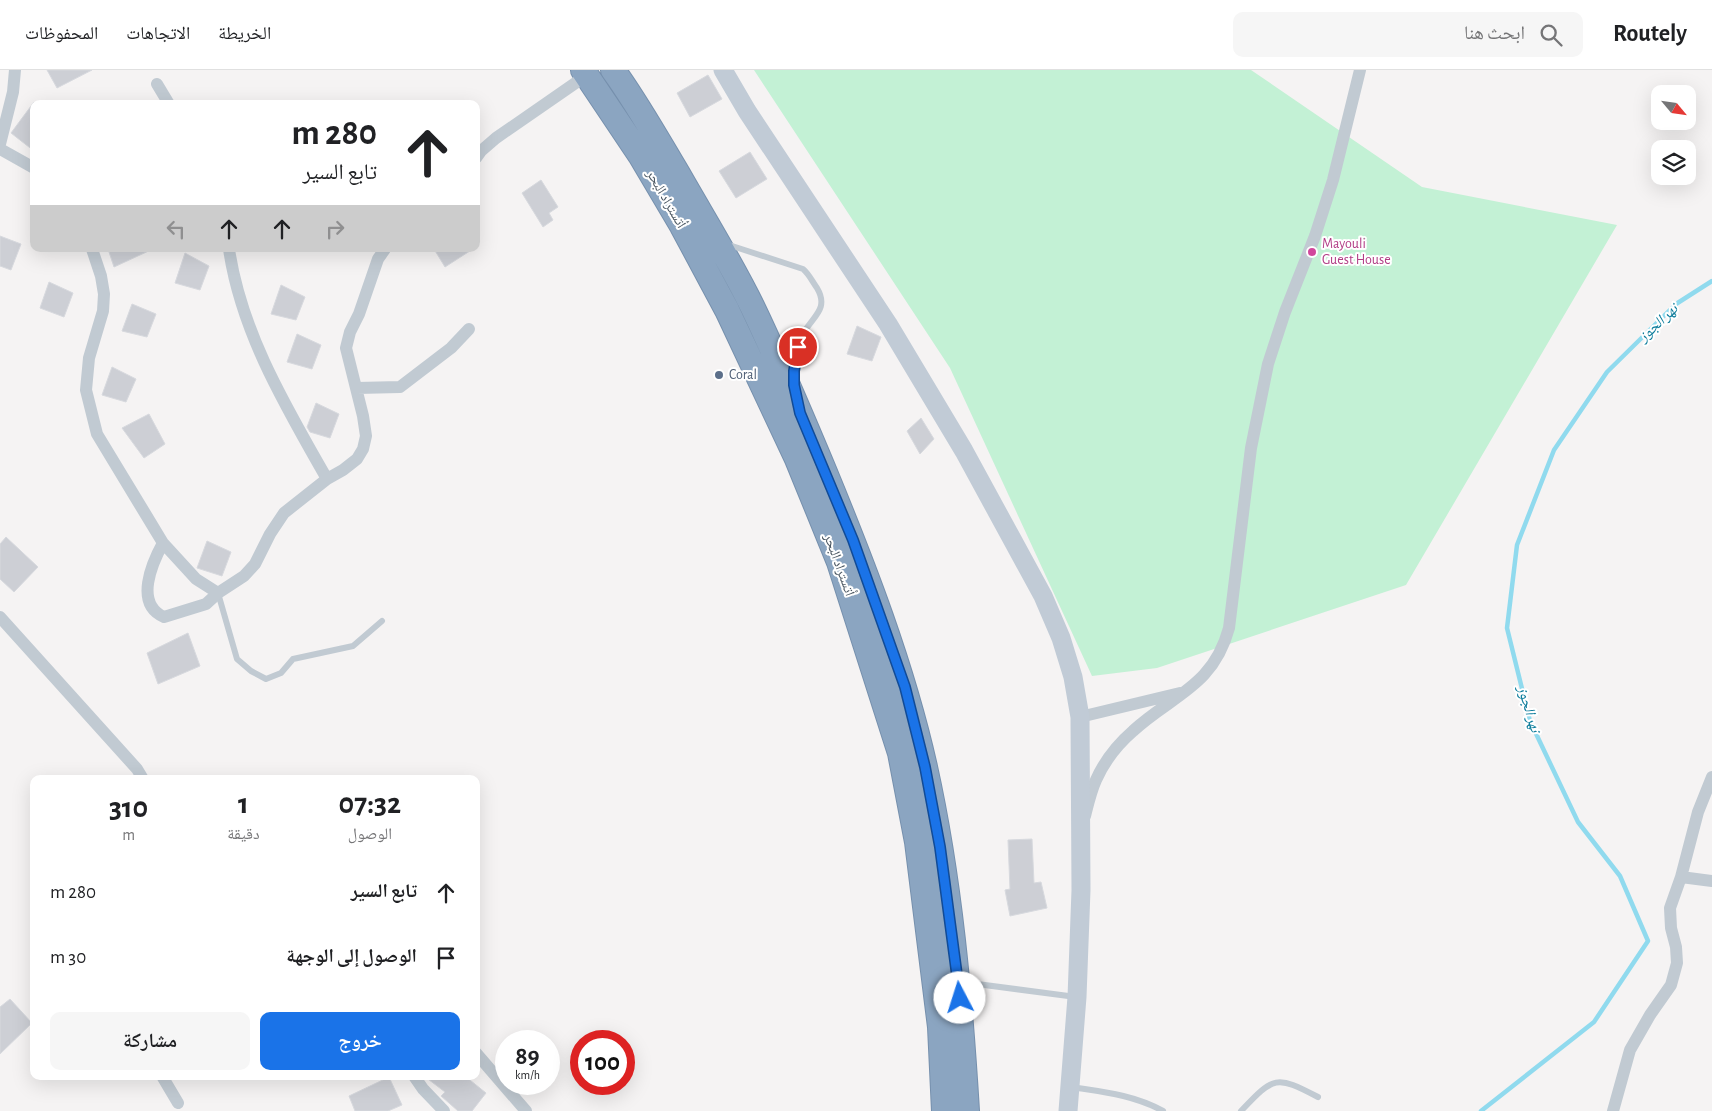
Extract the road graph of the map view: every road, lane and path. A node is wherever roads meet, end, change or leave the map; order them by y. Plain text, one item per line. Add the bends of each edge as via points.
1 (15, 70) edge
2 (613, 70) edge
3 (723, 70) edge
4 (1360, 70) edge
5 (585, 72) edge
6 (156, 84) dead end
7 (167, 100) edge
8 (0, 144) edge
9 (0, 149) edge
10 (480, 151) edge
11 (30, 166) edge
12 (717, 241) junction
13 (93, 252) edge
14 (230, 252) edge
15 (383, 252) edge
16 (469, 329) dead end
17 (357, 388) junction
18 (800, 413) junction
19 (328, 479) junction
20 (163, 543) junction
21 (218, 593) junction
22 (0, 617) edge
23 (382, 621) dead end
24 (1187, 691) junction
25 (1080, 716) junction
26 (141, 775) edge
27 (1712, 777) edge
28 (1080, 830) junction
29 (1681, 877) junction
30 (1712, 880) edge
31 (958, 982) junction
32 (1077, 997) junction
33 (480, 1058) edge
34 (164, 1080) edge
35 (417, 1080) edge
36 (1070, 1087) junction
37 (1318, 1097) dead end
38 (178, 1103) dead end
39 (444, 1111) edge
40 (526, 1111) edge
41 (944, 1111) edge
42 (967, 1111) edge
43 (1068, 1111) edge
44 (1163, 1111) edge
45 (1241, 1111) edge
46 (1613, 1111) edge

1 - 8 street
2 - 12 highway, أتستراد البحر
3 - 25 street via 888,324 964,451 1051,614 1073,677
4 - 24 street via 1333,180 1268,364 1251,448 1228,634 1213,664
5 - 10 street
5 - 41 highway, أتستراد البحر via 649,171 728,310 797,459 839,562 900,753 915,833 938,1008
6 - 7 street
9 - 11 street
12 - 18 highway, أتستراد البحر via 752,305
12 - 18 lane via 803,269 822,296 822,306 802,336 796,359 794,385
13 - 20 street via 104,294 103,311 88,358 86,390 91,414 97,434
14 - 19 street via 238,295 266,365 294,422
15 - 17 street via 346,348
16 - 17 street via 451,348 400,387
17 - 19 street via 366,436 363,448 357,459
18 - 31 highway, أتستراد البحر via 853,540 905,687 940,847
19 - 21 street via 284,513 255,564 244,576
20 - 21 street via 196,579
20 - 21 street via 148,587 148,600 157,614 164,617 206,604
21 - 23 lane via 237,659 266,679 281,673 293,659 353,646
22 - 26 street
24 - 25 street
24 - 28 street via 1132,731 1112,754 1096,780
25 - 28 street
27 - 29 street via 1698,812
28 - 32 street
29 - 30 street
29 - 46 street via 1670,908 1677,963 1671,985 1630,1050
31 - 32 lane
31 - 42 highway, أتستراد البحر
32 - 36 street
33 - 40 street
34 - 38 street
35 - 39 street
36 - 43 street
36 - 44 lane via 1118,1093
37 - 45 lane via 1283,1081 1261,1090

